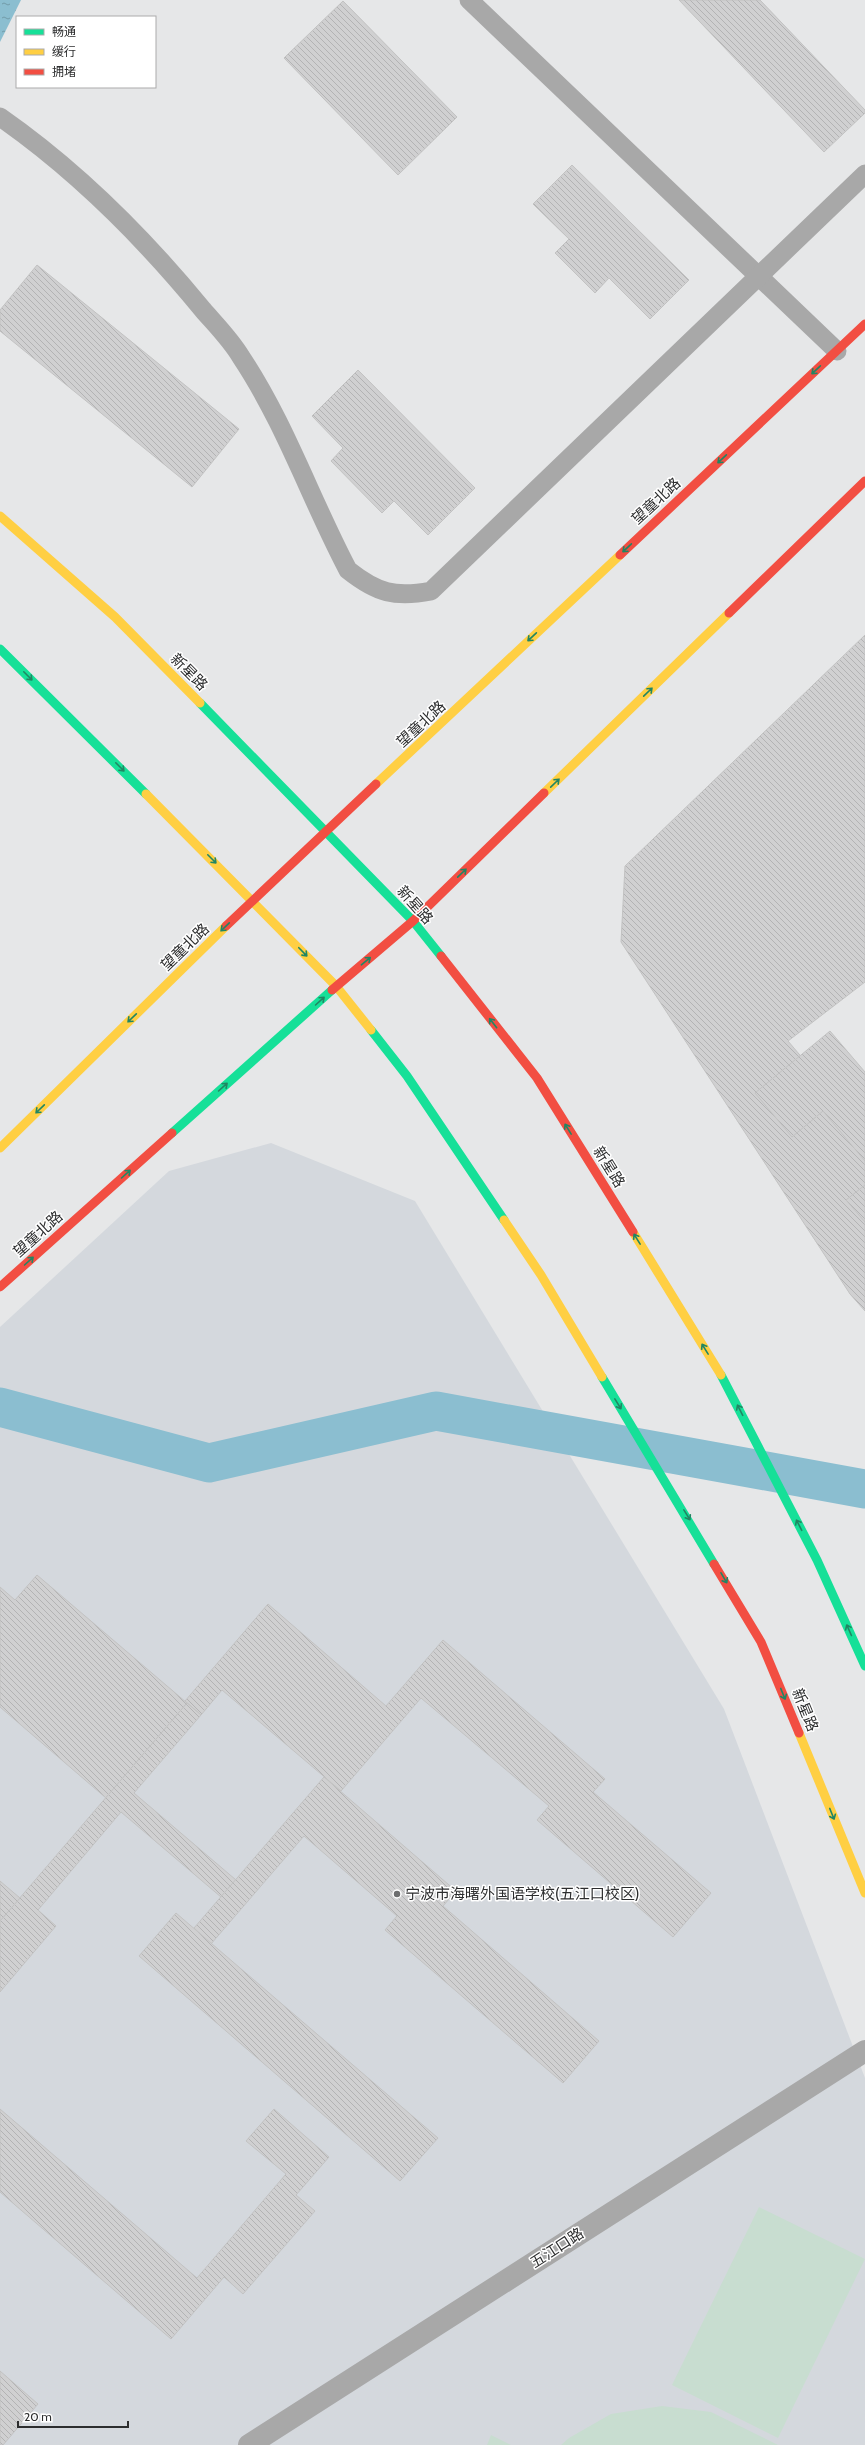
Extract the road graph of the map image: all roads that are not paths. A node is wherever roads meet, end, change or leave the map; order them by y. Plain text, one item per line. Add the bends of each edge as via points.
1 (469, 0) edge
2 (0, 117) edge
3 (865, 174) edge
4 (758, 276) junction
5 (865, 324) edge
6 (837, 351) junction
7 (865, 481) edge
8 (0, 516) edge
9 (0, 649) edge
10 (327, 831) junction
11 (253, 900) junction
12 (413, 922) junction
13 (336, 986) junction
14 (0, 1148) edge
15 (0, 1287) edge
16 (865, 1666) edge
17 (865, 1894) edge
18 (865, 2051) edge
19 (249, 2445) edge

1 - 4 lane
2 - 4 lane via 87,187 182,284 241,356 275,417 348,570 369,587 391,593 412,595 431,591
3 - 4 lane
4 - 6 lane
5 - 6 main road, 望童北路
6 -> 10 main road, 望童北路
12 -> 7 main road, 望童北路
8 - 10 main road, 新星路 via 115,617
9 -> 11 main road
10 - 11 main road, 望童北路
10 - 12 main road, 新星路
11 -> 13 main road
11 -> 14 main road, 望童北路
13 -> 12 main road, 望童北路
16 -> 12 main road, 新星路 via 817,1560 726,1383 537,1078
15 -> 13 main road, 望童北路
13 -> 17 main road, 新星路 via 407,1076 542,1275 705,1544 761,1642
18 - 19 street, 五江口路

